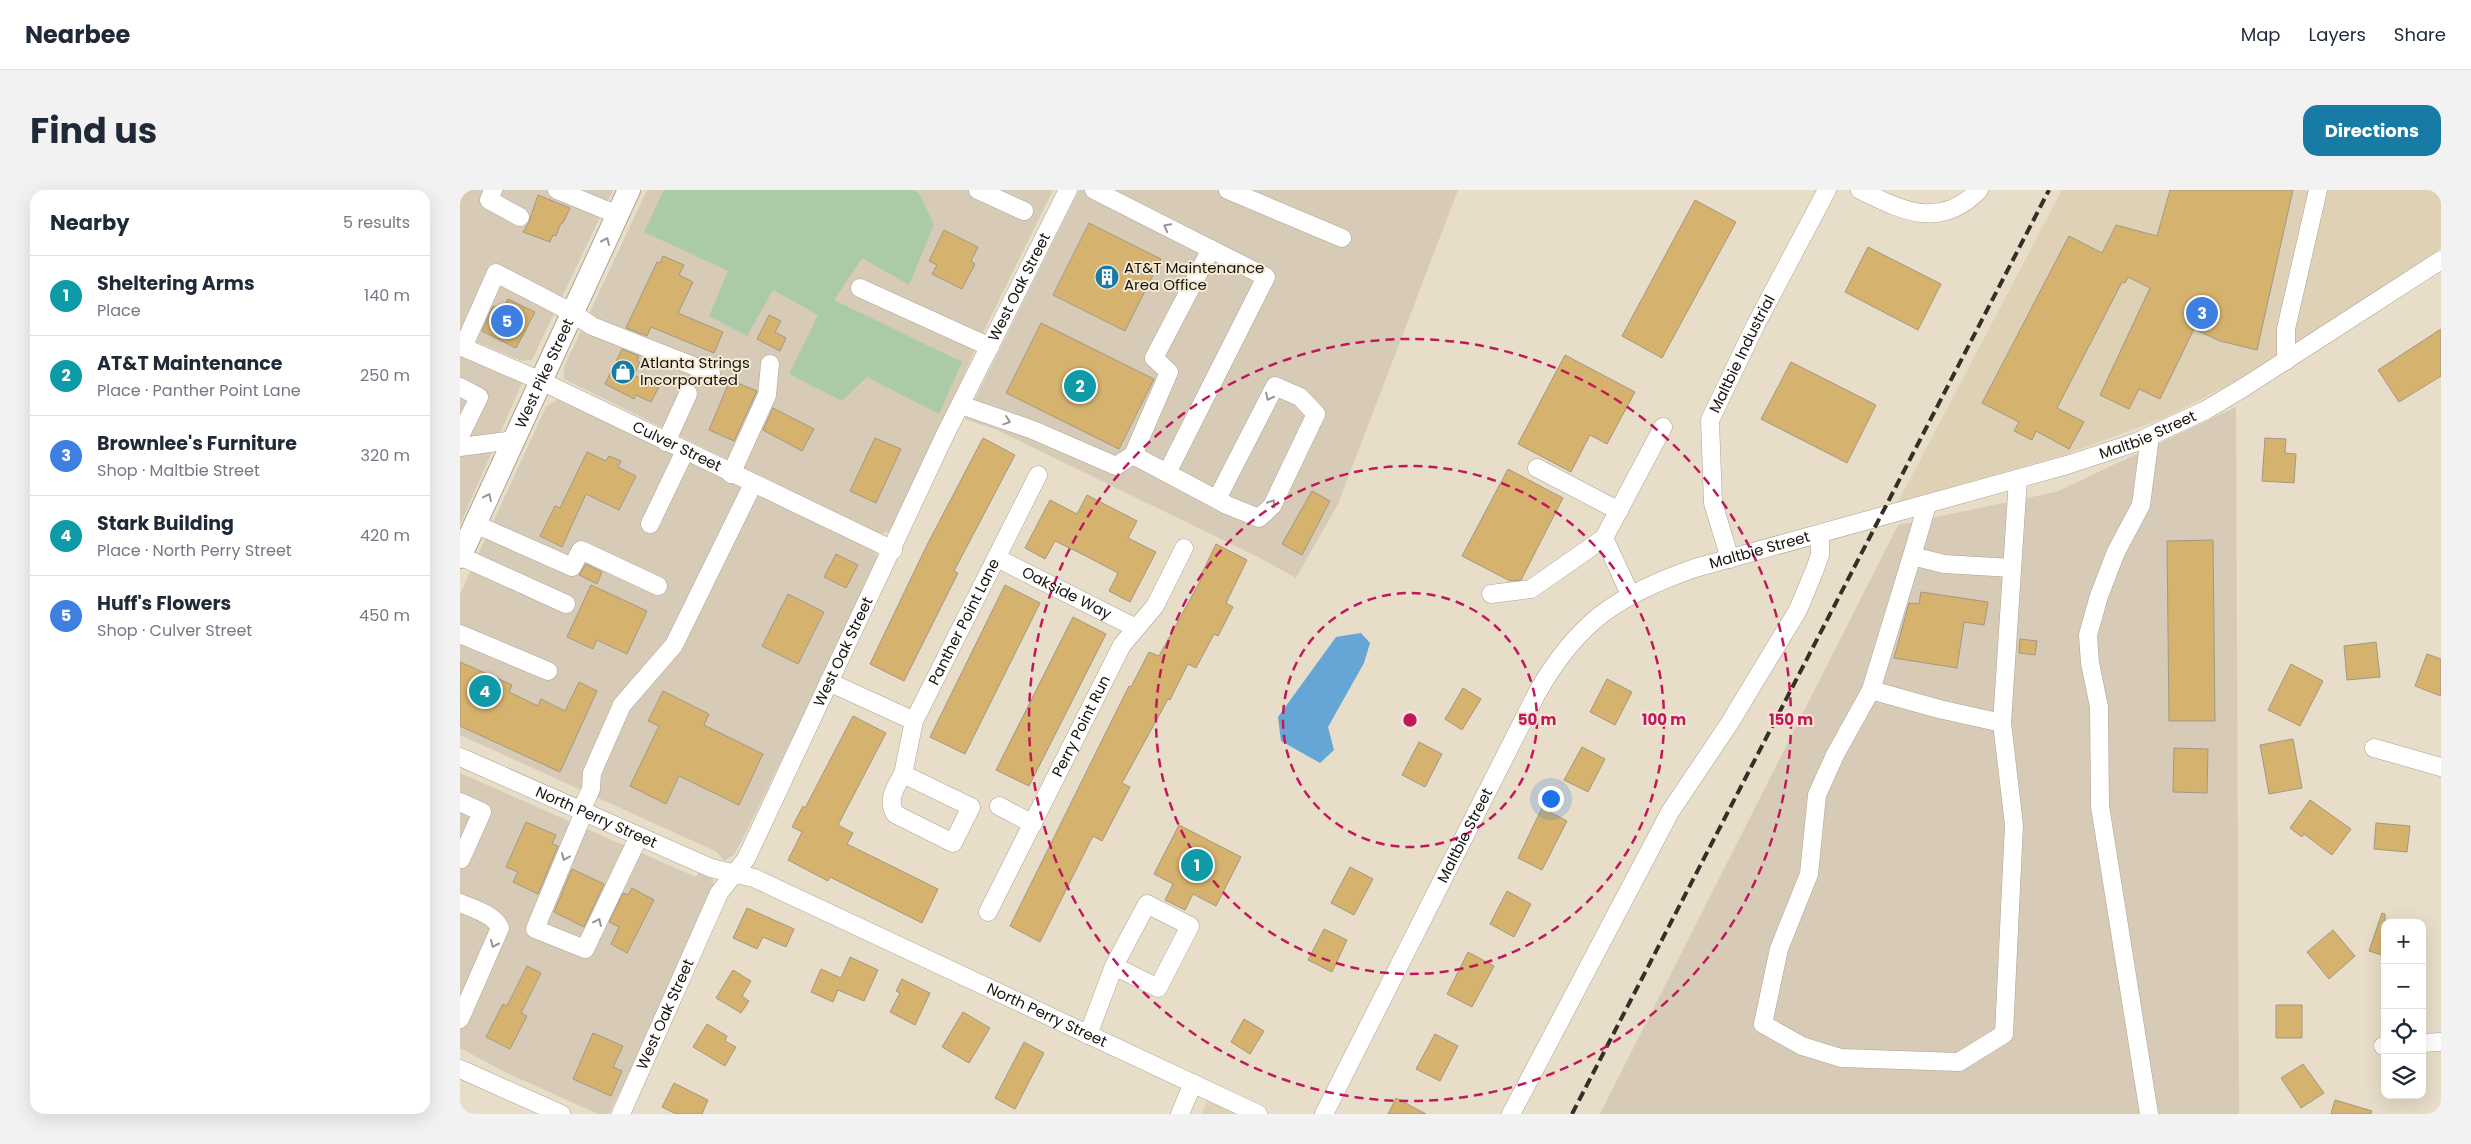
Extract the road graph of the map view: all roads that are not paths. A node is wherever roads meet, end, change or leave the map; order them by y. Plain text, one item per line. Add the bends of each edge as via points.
1 (493, 190) edge
2 (557, 190) edge
3 (629, 190) edge
4 (978, 190) edge
5 (1068, 190) edge
6 (1094, 190) edge
7 (1228, 190) edge
8 (1827, 190) edge
9 (1860, 190) edge
10 (1979, 190) edge
11 (2318, 190) edge
12 (1024, 211) dead end
13 (618, 215) junction
14 (520, 217) dead end
15 (1342, 238) dead end
16 (1211, 249) junction
17 (2441, 260) edge
18 (860, 288) dead end
19 (574, 313) junction
20 (462, 346) edge
21 (990, 347) junction
22 (2286, 361) junction
23 (770, 364) dead end
24 (711, 373) dead end
25 (541, 381) junction
26 (460, 388) edge
27 (688, 394) dead end
28 (961, 405) junction
29 (1663, 427) dead end
30 (460, 436) edge
31 (2150, 436) junction
32 (514, 440) junction
33 (666, 442) junction
34 (460, 447) edge
35 (685, 451) junction
36 (1133, 456) junction
37 (1538, 468) dead end
38 (1167, 473) junction
39 (732, 474) junction
40 (1038, 475) dead end
41 (2018, 479) junction
42 (753, 484) junction
43 (1217, 499) junction
44 (1927, 505) junction
45 (1619, 511) junction
46 (475, 524) junction
47 (650, 524) dead end
48 (1820, 534) junction
49 (1604, 538) junction
50 (1184, 548) dead end
51 (893, 550) junction
52 (1912, 556) junction
53 (460, 557) edge
54 (997, 558) junction
55 (1730, 559) junction
56 (2012, 568) junction
57 (658, 586) dead end
58 (1490, 594) dead end
59 (1630, 594) junction
60 (566, 604) dead end
61 (1136, 628) junction
62 (460, 634) edge
63 (548, 671) dead end
64 (829, 682) junction
65 (1872, 690) junction
66 (914, 721) junction
67 (2002, 723) junction
68 (2374, 748) dead end
69 (460, 757) edge
70 (2441, 767) edge
71 (903, 774) junction
72 (460, 802) edge
73 (999, 806) dead end
74 (583, 811) junction
75 (1034, 824) junction
76 (639, 836) junction
77 (461, 859) edge
78 (734, 874) junction
79 (460, 903) edge
80 (988, 912) dead end
81 (1114, 966) junction
82 (460, 1019) edge
83 (1088, 1035) junction
84 (2441, 1042) edge
85 (2426, 1043) edge
86 (460, 1068) edge
87 (1192, 1083) junction
88 (561, 1114) edge
89 (621, 1114) edge
90 (1180, 1114) edge
91 (1258, 1114) edge
92 (1324, 1114) edge
93 (1511, 1114) edge
94 (2149, 1114) edge

1 - 14 street via 488,200
2 - 13 street
3 - 13 main road, West Pike Street
4 - 12 street
5 - 21 street, West Oak Street
16 -> 6 street
7 - 15 street
8 - 55 street, Maltbie Industrial via 1756,324 1710,420 1713,503
9 - 10 street via 1897,208 1932,214 1966,204
11 - 22 street via 2286,329
19 -> 13 main road, West Pike Street
16 - 36 street via 1154,358 1170,372
16 - 38 street via 1266,277
17 - 22 street, Maltbie Street
18 - 21 street
19 - 20 street via 496,273
19 - 24 street via 592,326
19 - 25 main road, West Pike Street
20 - 25 street, Culver Street
21 - 28 street, West Oak Street
22 - 31 street, Maltbie Street via 2206,410
23 - 39 street via 767,395
25 - 32 main road, West Pike Street
25 - 33 street, Culver Street
26 - 30 street via 479,397
27 - 33 street
28 -> 36 street via 1033,430 1116,466
28 - 51 street, West Oak Street
29 - 45 street
31 - 41 street, Maltbie Street via 2102,455
31 - 94 street via 2141,505 2113,561 2088,635 2099,707 2100,806
32 - 34 street
46 -> 32 main road, West Pike Street
33 - 35 street, Culver Street
35 - 39 street, Culver Street
35 - 47 street
36 - 38 street
37 - 45 street
38 - 43 street
39 - 42 street, Culver Street
40 - 54 street, Panther Point Lane
41 - 44 street, Maltbie Street
41 - 56 street
42 - 51 street, Culver Street
42 - 74 street via 674,645 622,704 592,774
43 -> 43 street via 1259,518 1272,506 1316,414 1300,397 1275,386
44 - 48 street, Maltbie Street
44 - 52 street
45 - 49 street
46 - 53 main road, West Pike Street
46 - 57 street via 572,567 581,550
48 - 55 street, Maltbie Street
48 - 93 street via 1820,555 1798,610 1729,724 1670,812
49 - 58 street via 1530,589
49 - 59 street
50 - 61 street, Perry Point Run via 1155,606
51 - 64 street, West Oak Street
52 - 56 street via 1944,564
52 - 65 street
53 - 60 street
54 - 61 street, Oakside Way
54 - 66 street, Panther Point Lane
55 - 59 street, Maltbie Street via 1668,577
56 - 67 street
59 - 92 street, Maltbie Street via 1579,634 1551,668
61 - 75 street, Perry Point Run via 1122,645
62 - 63 street
64 - 66 street
64 - 78 street, West Oak Street via 746,859
65 - 67 street via 1939,710
65 - 67 street via 1835,755 1817,795 1809,874 1779,949 1762,1024 1802,1046 1841,1058 1959,1062 2004,1034 2014,825
66 - 71 street, Panther Point Lane
68 - 70 street
69 - 74 street, North Perry Street
71 - 71 street, Panther Point Lane via 971,807 953,843 895,814 891,797
72 - 77 street via 482,812
73 - 75 street
74 - 76 street, North Perry Street
74 -> 76 street via 535,929 585,949
75 - 80 street, Perry Point Run
76 - 78 street, North Perry Street via 711,868
78 - 83 street, North Perry Street via 754,878
78 - 89 street, West Oak Street via 719,893
79 -> 82 street via 489,916 497,921 500,928
81 - 81 street via 1158,988 1190,926 1147,904
81 - 83 street
83 - 87 street, North Perry Street
84 - 85 street
86 - 88 street
87 - 90 street
87 - 91 street, North Perry Street

